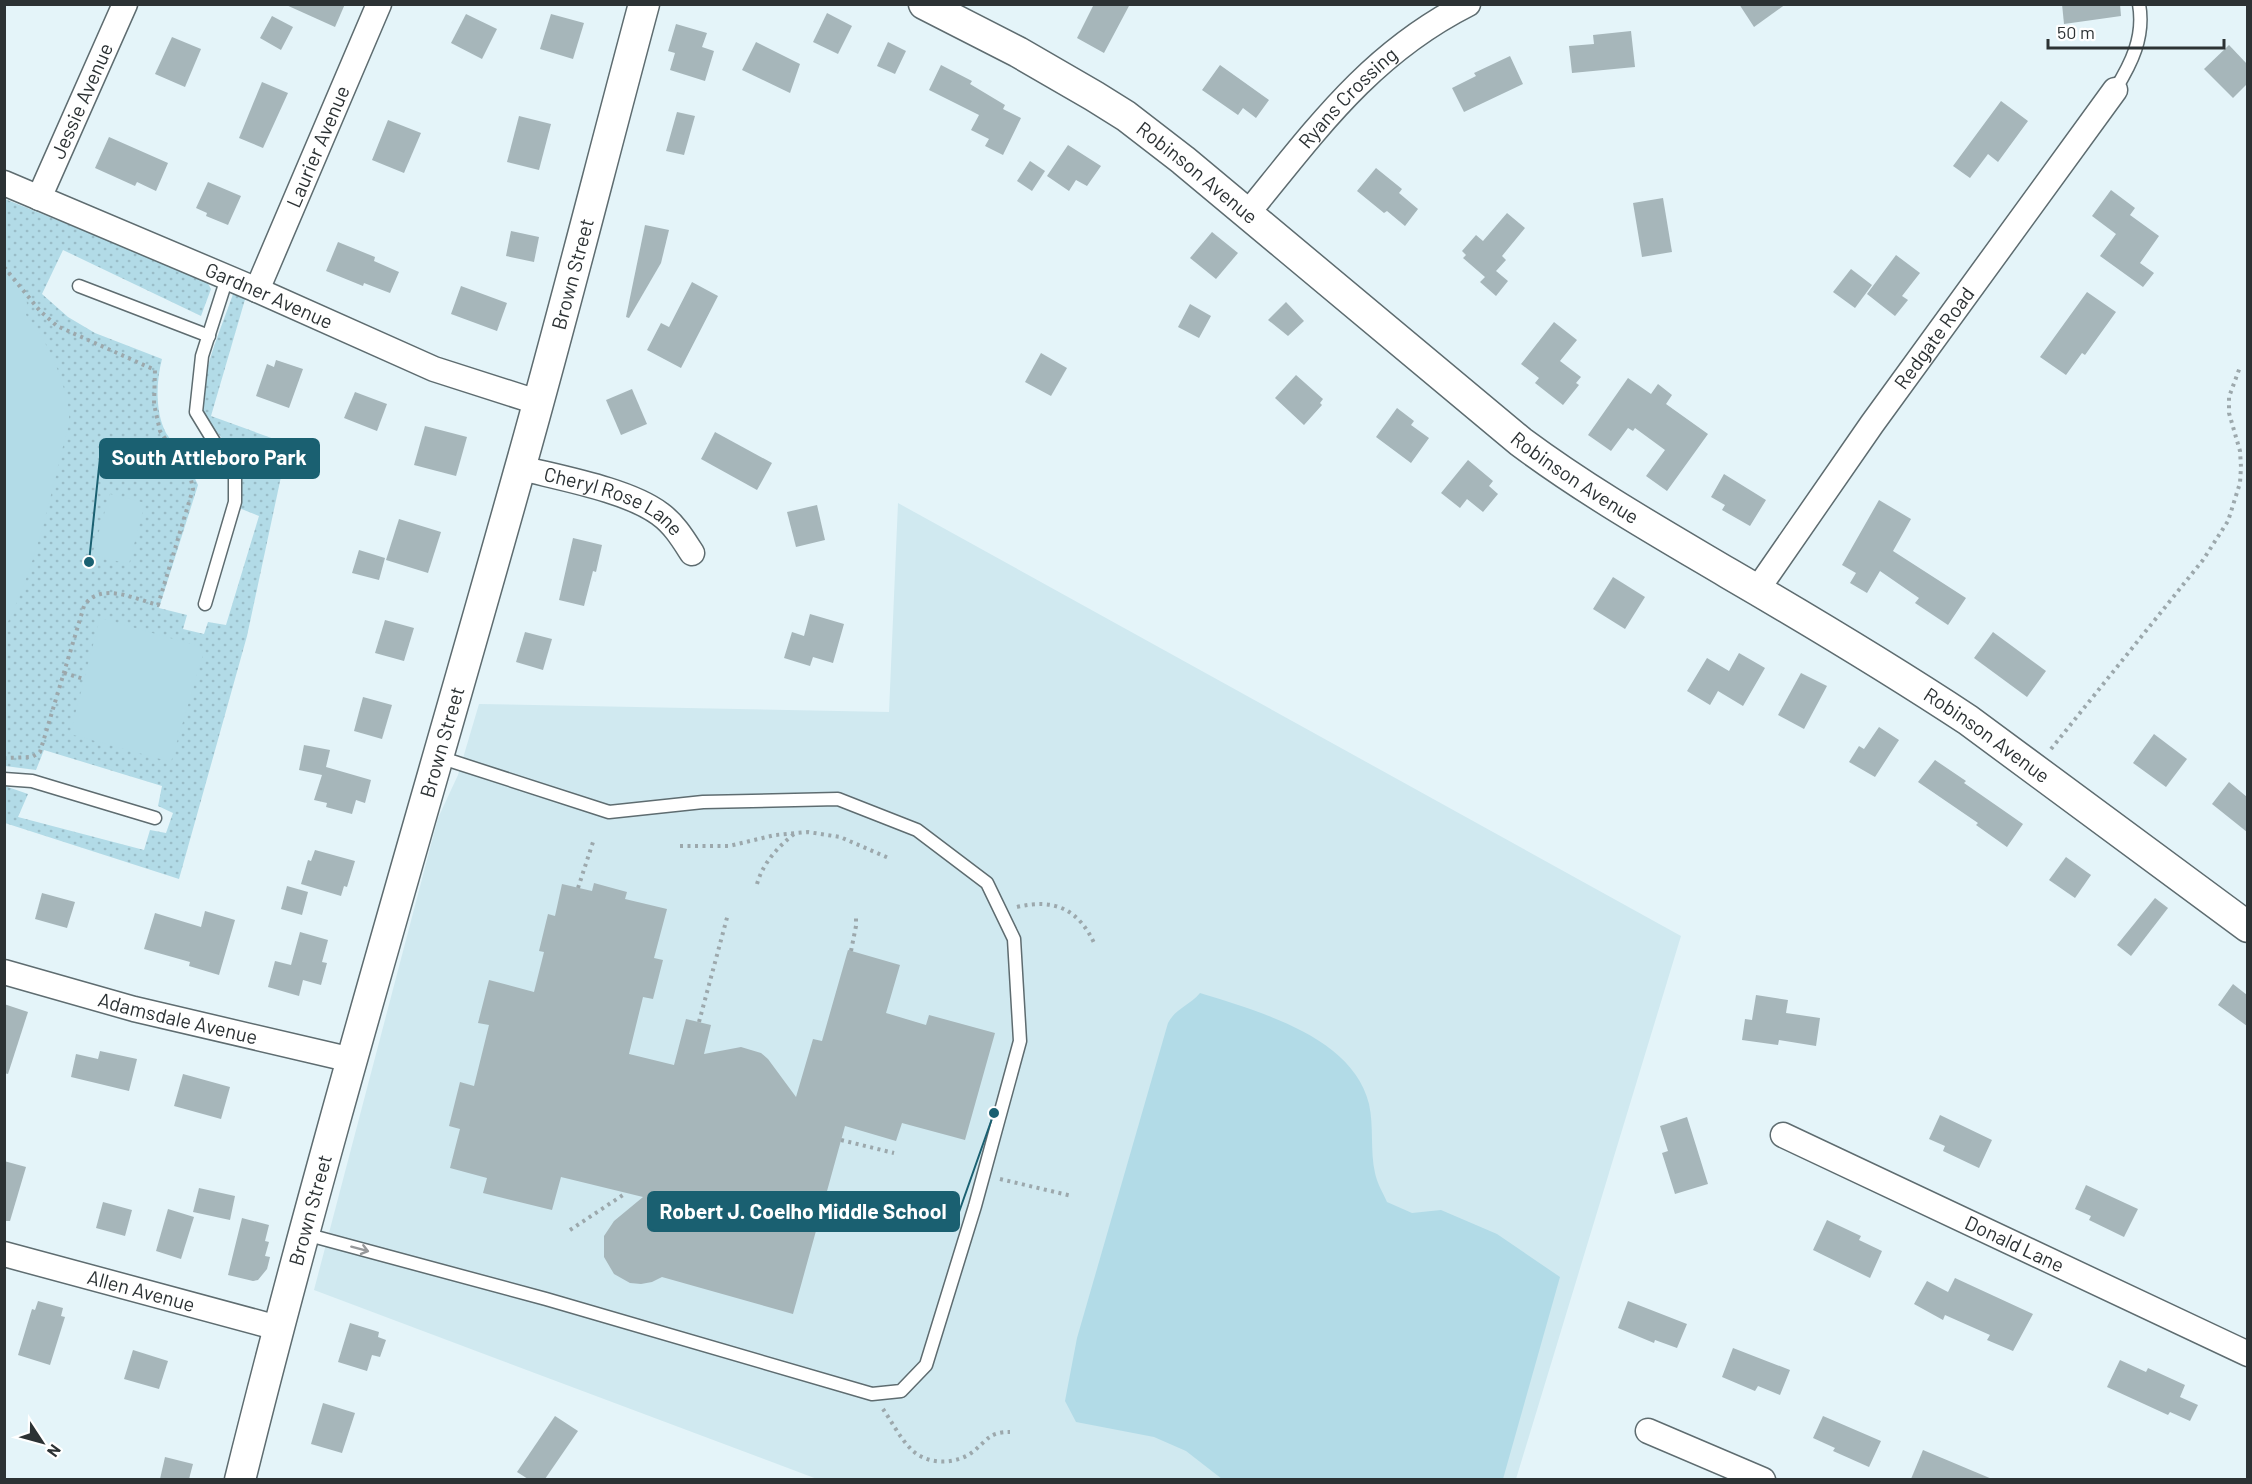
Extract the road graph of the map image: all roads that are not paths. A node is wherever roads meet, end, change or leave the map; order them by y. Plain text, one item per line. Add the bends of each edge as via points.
1 (125, 4) edge
2 (380, 4) edge
3 (644, 4) edge
4 (924, 4) edge
5 (1468, 4) edge
6 (2139, 4) edge
7 (2115, 90) joint
8 (4, 183) edge
9 (39, 198) junction
10 (1247, 214) junction
11 (227, 278) junction
12 (79, 286) dead end
13 (257, 290) junction
14 (209, 336) junction
15 (537, 402) junction
16 (521, 468) junction
17 (692, 553) dead end
18 (1758, 590) junction
19 (205, 604) dead end
20 (438, 757) junction
21 (4, 779) edge
22 (155, 818) dead end
23 (2247, 927) edge
24 (4, 972) edge
25 (352, 1060) junction
26 (1783, 1135) dead end
27 (304, 1234) junction
28 (4, 1254) edge
29 (278, 1328) junction
30 (2247, 1354) edge
31 (1648, 1431) dead end
32 (240, 1479) edge
33 (1763, 1479) edge

1 - 9 street, Jessie Avenue
2 - 13 street, Laurier Avenue
3 - 15 street, Brown Street
4 - 10 street, Robinson Avenue via 1058,74 1118,111
5 - 10 street, Ryans Crossing via 1405,41 1376,66 1324,120
6 - 7 lane via 2138,45
7 - 18 street, Redgate Road via 1872,424
8 - 9 street, Gardner Avenue
9 - 11 street, Gardner Avenue
10 - 18 street, Robinson Avenue via 1553,466 1625,514
11 - 13 street, Gardner Avenue
11 - 14 lane
12 - 14 lane
13 - 15 street, Gardner Avenue via 434,369
14 - 19 lane via 202,356 196,412 235,476 235,502
15 - 16 street, Brown Street
16 - 17 street, Cheryl Rose Lane via 624,495 643,504 673,526
16 - 20 street, Brown Street
18 - 23 street, Robinson Avenue via 1924,691
20 - 25 street, Brown Street
27 -> 20 lane via 872,1394 901,1391 926,1365 975,1206 1020,1041 1014,939 987,883 917,830 838,799 703,802 609,813
21 - 22 lane via 32,781
24 - 25 street, Adamsdale Avenue via 134,1009
25 - 27 street, Brown Street
26 - 30 street, Donald Lane
27 - 29 street, Brown Street
28 - 29 street, Allen Avenue
29 - 32 street, Brown Street
31 - 33 street

